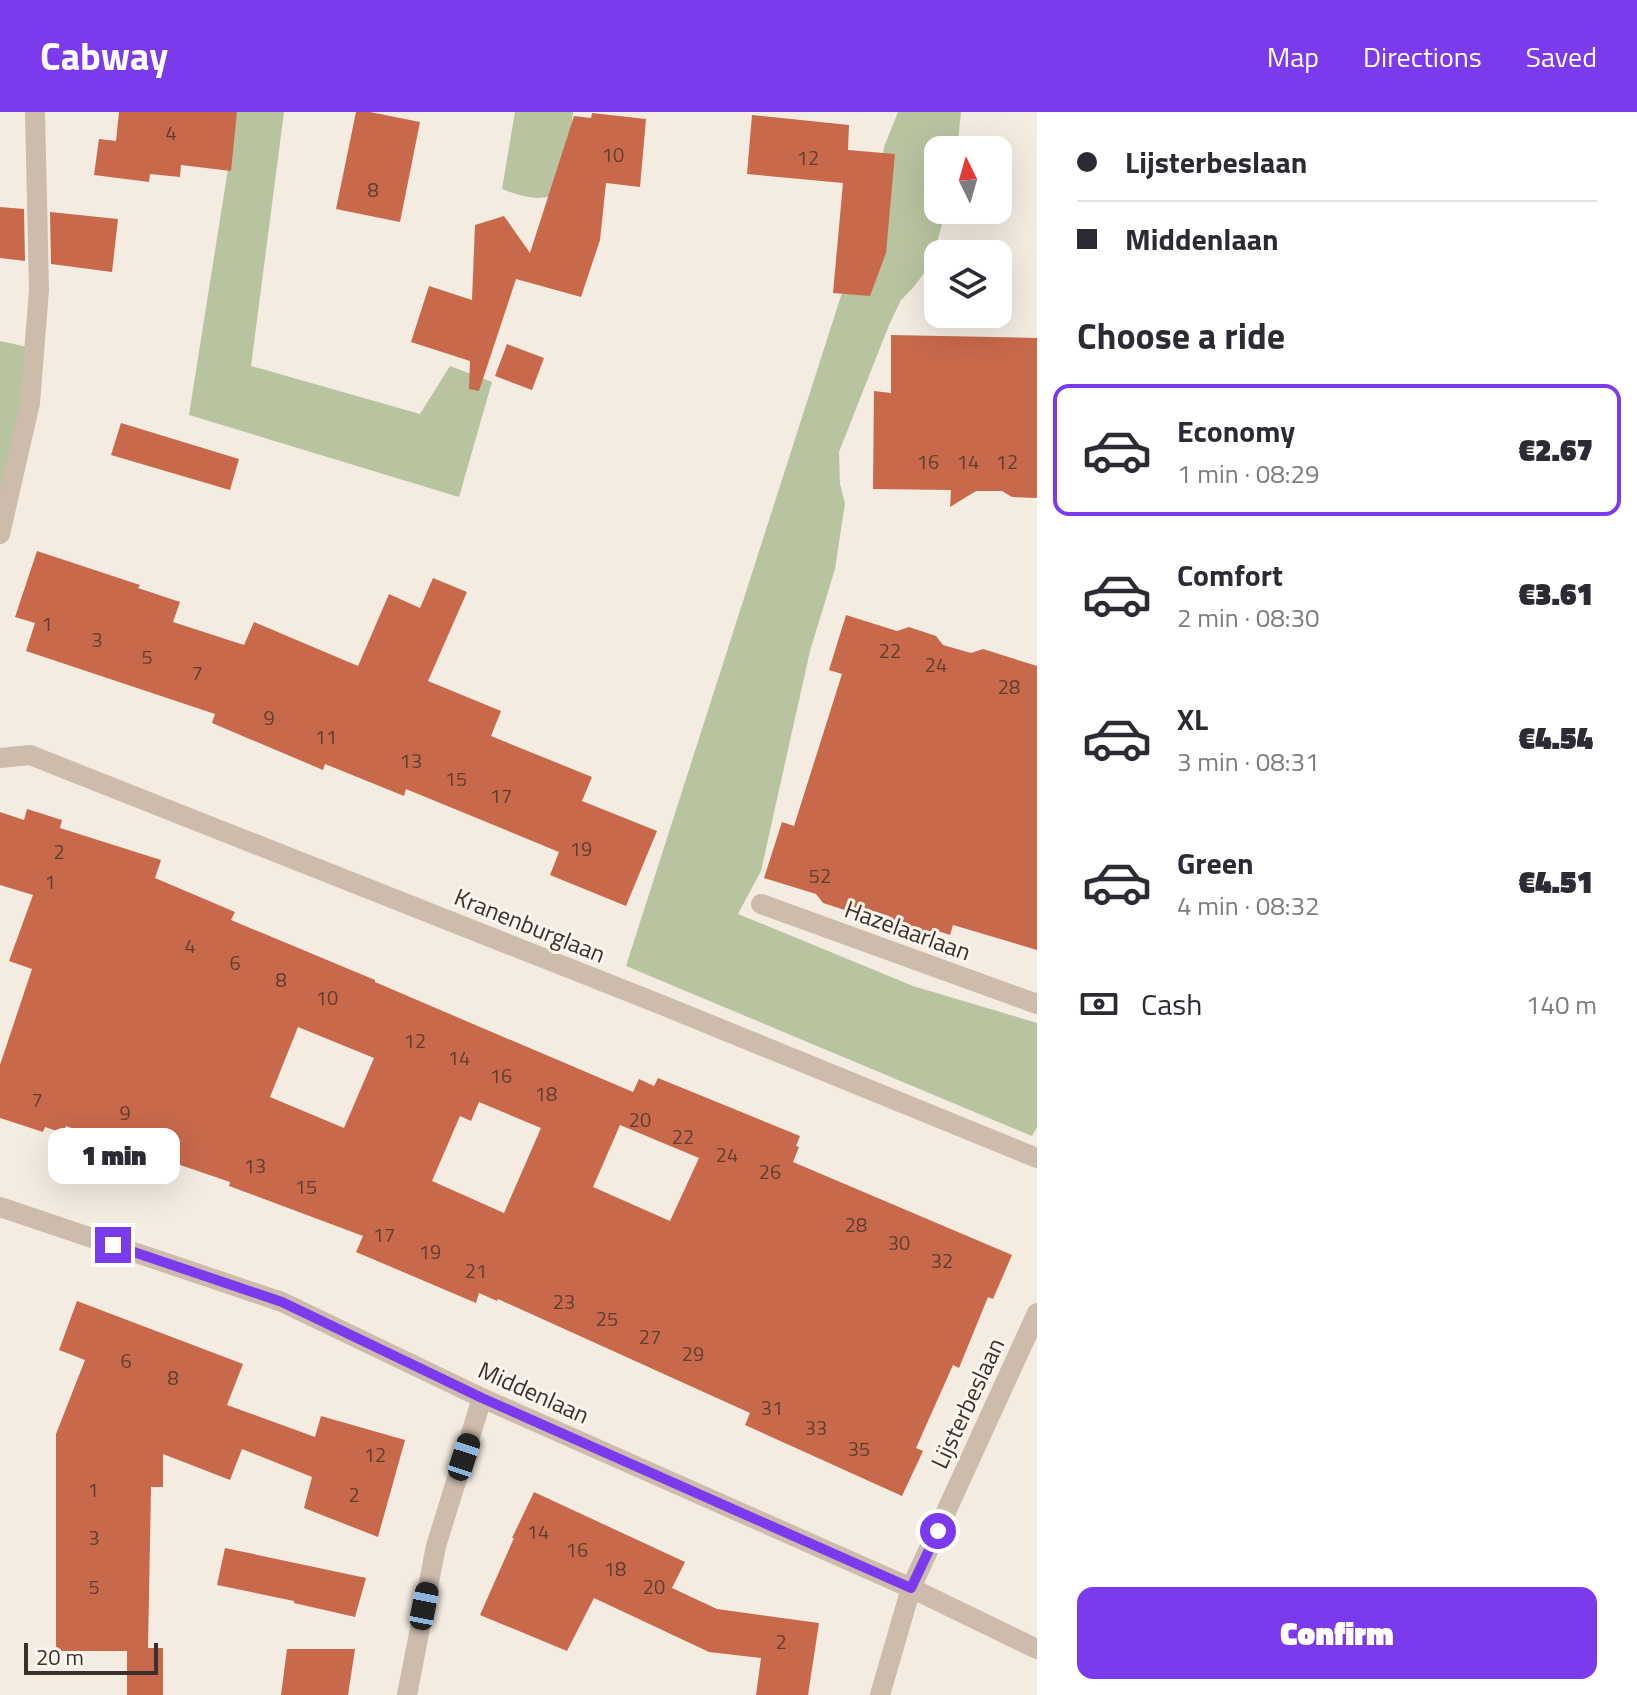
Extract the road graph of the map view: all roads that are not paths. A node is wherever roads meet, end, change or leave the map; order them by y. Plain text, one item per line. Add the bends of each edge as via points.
1 (35, 112) edge
2 (0, 534) edge
3 (0, 758) edge
4 (761, 904) dead end
5 (1037, 1004) edge
6 (1037, 1158) edge
7 (0, 1207) edge
8 (1037, 1313) edge
9 (482, 1398) junction
10 (911, 1588) junction
11 (1037, 1649) edge
12 (407, 1695) edge
13 (880, 1695) edge

1 - 2 street via 39,290 30,403
3 - 6 street, Kranenburglaan via 30,755
4 - 5 street, Hazelaarlaan
7 - 9 street, Middenlaan via 282,1302
8 - 10 street, Lijsterbeslaan
9 - 10 street, Middenlaan
9 - 12 street via 436,1546
10 - 11 street, Middenlaan
10 - 13 street, Lijsterbeslaan

